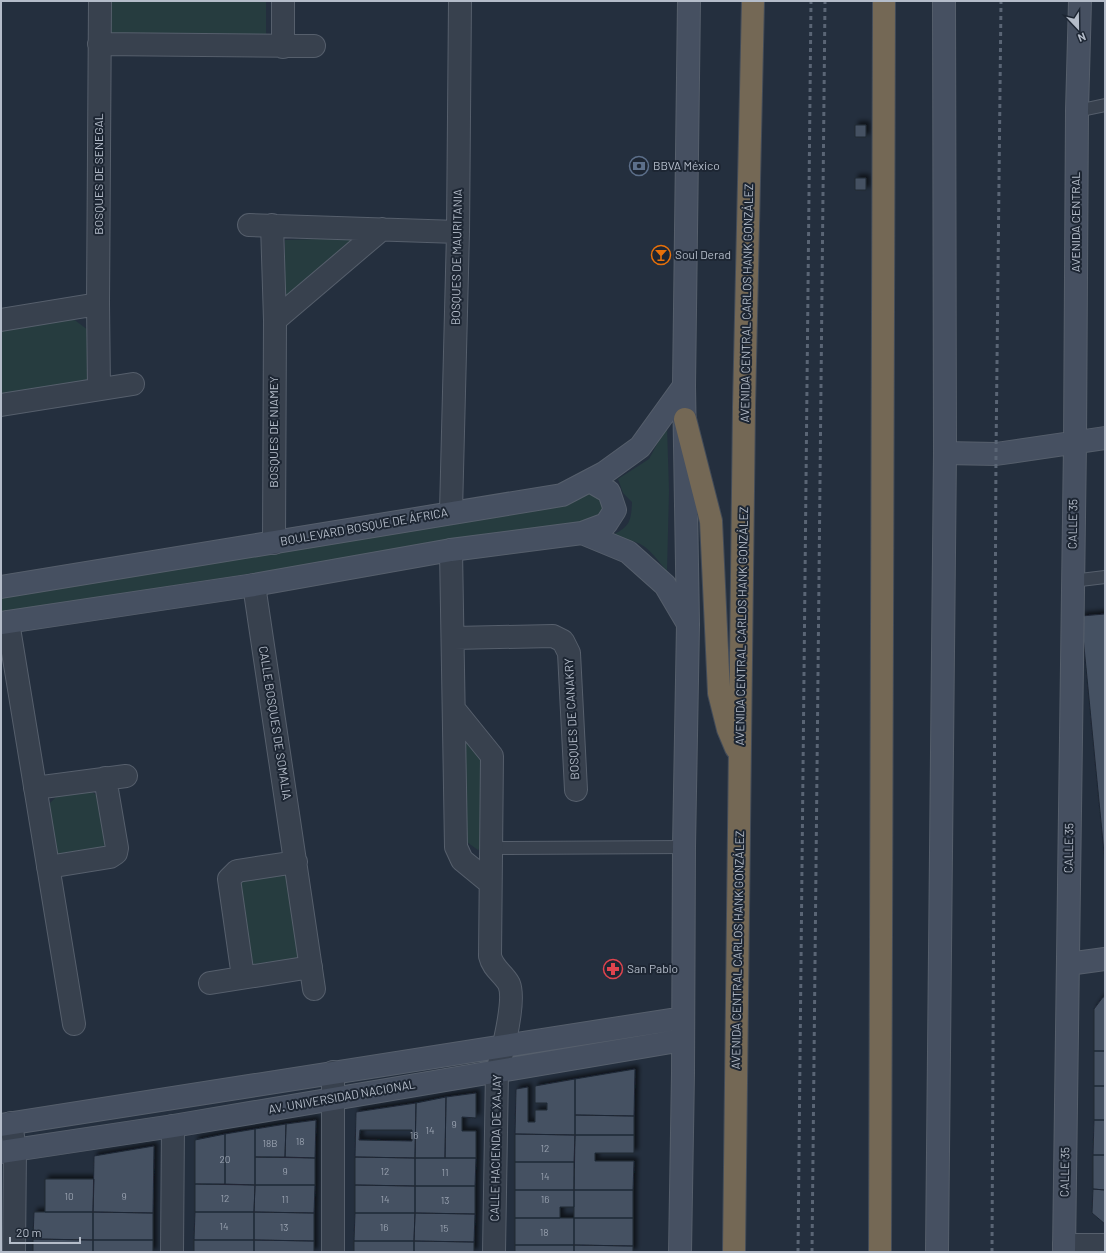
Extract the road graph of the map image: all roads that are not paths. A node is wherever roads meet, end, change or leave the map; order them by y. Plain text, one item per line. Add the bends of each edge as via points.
1 (100, 1) edge
2 (283, 1) edge
3 (460, 1) edge
4 (689, 1) edge
5 (753, 1) edge
6 (884, 1) edge
7 (944, 1) edge
8 (1080, 1) edge
9 (99, 44) junction
10 (314, 46) dead end
11 (283, 47) junction
12 (1105, 105) edge
13 (1077, 111) junction
14 (249, 225) dead end
15 (272, 225) junction
16 (382, 228) junction
17 (458, 232) junction
18 (98, 304) junction
19 (1, 320) edge
20 (275, 320) junction
21 (133, 384) dead end
22 (684, 386) junction
23 (100, 389) junction
24 (1, 405) edge
25 (685, 419) junction
26 (1105, 438) edge
27 (1075, 444) junction
28 (945, 453) junction
29 (590, 481) junction
30 (451, 512) junction
31 (582, 533) junction
32 (274, 543) junction
33 (451, 550) junction
34 (1105, 577) edge
35 (1072, 582) junction
36 (254, 584) junction
37 (1, 587) edge
38 (4, 622) edge
39 (688, 624) junction
40 (454, 638) junction
41 (454, 710) junction
42 (741, 759) junction
43 (35, 788) junction
44 (576, 790) dead end
45 (684, 847) junction
46 (492, 848) junction
47 (296, 862) junction
48 (48, 867) junction
49 (490, 883) junction
50 (1105, 959) edge
51 (1068, 964) junction
52 (311, 967) junction
53 (243, 977) junction
54 (210, 983) dead end
55 (314, 989) dead end
56 (683, 1018) junction
57 (74, 1024) dead end
58 (684, 1040) junction
59 (504, 1045) junction
60 (333, 1072) junction
61 (497, 1072) junction
62 (334, 1099) junction
63 (6, 1124) edge
64 (173, 1126) junction
65 (8, 1151) edge
66 (1105, 1245) edge
67 (1064, 1248) edge
68 (14, 1252) edge
69 (172, 1252) edge
70 (333, 1252) edge
71 (494, 1252) edge
72 (680, 1252) edge
73 (734, 1252) edge
74 (880, 1252) edge
75 (937, 1252) edge

1 - 9 street, BOSQUES DE SENEGAL
2 - 11 street
3 - 17 street, BOSQUES DE MAURITANIA
4 - 22 street
5 - 42 highway, AVENIDA CENTRAL CARLOS HANK GONZÁLEZ via 744,399
6 - 74 highway
7 - 28 street
8 - 13 street, AVENIDA CENTRAL
9 - 11 street
9 - 18 street, BOSQUES DE SENEGAL
10 - 11 street
12 - 13 lane
13 - 27 street, AVENIDA CENTRAL
14 - 15 street
15 - 16 street
15 - 20 street, BOSQUES DE NIAMEY
16 - 17 street via 418,232
16 - 20 street
17 - 30 street, BOSQUES DE MAURITANIA
18 - 19 street
18 - 23 street, BOSQUES DE SENEGAL
20 - 32 street, BOSQUES DE NIAMEY
21 - 23 street
22 - 25 street
22 - 29 street, BOULEVARD BOSQUE DE ÁFRICA via 640,447
23 - 24 street
25 - 39 street
25 - 42 highway via 711,521 720,694 728,729
26 - 27 street
27 - 28 street via 996,454
27 - 35 street, CALLE 35
28 - 75 street
29 - 30 street, BOULEVARD BOSQUE DE ÁFRICA via 562,495
29 - 31 street via 609,492 615,510 606,524
30 - 32 street, BOULEVARD BOSQUE DE ÁFRICA
31 - 33 street
31 - 39 street via 628,552 665,585
32 - 37 street, BOULEVARD BOSQUE DE ÁFRICA
33 - 36 street
33 - 40 street
34 - 35 lane
35 - 51 street, CALLE 35
36 - 38 street
36 - 47 street, CALLE BOSQUES DE SOMALIA
38 - 43 street
39 - 45 street
40 - 41 street
40 - 44 street, BOSQUES DE CANAKRY via 553,636 563,641 569,653
41 - 46 street via 492,756
41 - 49 street via 456,852
42 - 73 highway, AVENIDA CENTRAL CARLOS HANK GONZÁLEZ
43 - 48 street
43 - 48 street via 115,777 116,853 110,857
45 - 46 lane
45 - 56 street
46 - 49 street
47 - 52 street, CALLE BOSQUES DE SOMALIA
47 - 53 street via 237,872 229,879
48 - 57 street
49 - 59 street via 490,956 495,969 509,984 511,994
50 - 51 street
51 - 67 street, CALLE 35
52 - 53 street
52 - 55 street, CALLE BOSQUES DE SOMALIA
53 - 54 street
56 - 58 street
56 - 59 street, AV. UNIVERSIDAD NACIONAL
58 - 61 street, AV. UNIVERSIDAD NACIONAL
58 - 72 street
59 - 60 street, AV. UNIVERSIDAD NACIONAL
59 - 61 street, CALLE HACIENDA DE XAJAY
60 - 62 street
60 - 63 street, AV. UNIVERSIDAD NACIONAL
61 - 62 street, AV. UNIVERSIDAD NACIONAL
61 - 71 street, CALLE HACIENDA DE XAJAY
62 - 64 street, AV. UNIVERSIDAD NACIONAL
62 - 70 street
63 - 65 street
64 - 65 street, AV. UNIVERSIDAD NACIONAL
64 - 69 street
65 - 68 street
66 - 67 street

